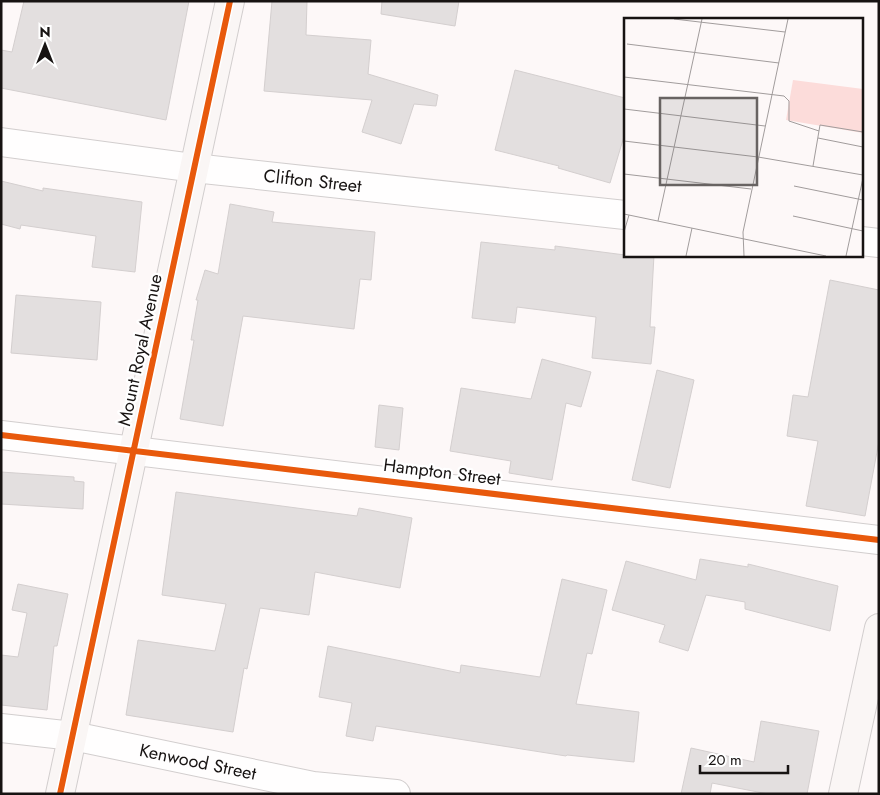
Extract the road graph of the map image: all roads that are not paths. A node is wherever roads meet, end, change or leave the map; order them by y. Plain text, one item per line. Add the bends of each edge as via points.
1 (230, 1) edge
2 (1, 142) edge
3 (194, 168) junction
4 (624, 215) edge
5 (862, 241) edge
6 (879, 243) edge
7 (1, 435) edge
8 (134, 450) junction
9 (879, 540) edge
10 (879, 628) edge
11 (1, 728) edge
12 (74, 736) junction
13 (60, 794) edge
14 (396, 794) edge
15 (843, 794) edge

1 - 3 street, Mount Royal Avenue
2 - 3 street, Clifton Street
3 - 4 street, Clifton Street
3 - 8 street, Mount Royal Avenue
5 - 6 street
7 - 8 street, Hampton Street
8 - 9 street, Hampton Street
8 - 12 street, Mount Royal Avenue
10 - 15 street
11 - 12 street, Kenwood Street
12 - 13 street, Mount Royal Avenue
12 - 14 street, Kenwood Street via 313,786

